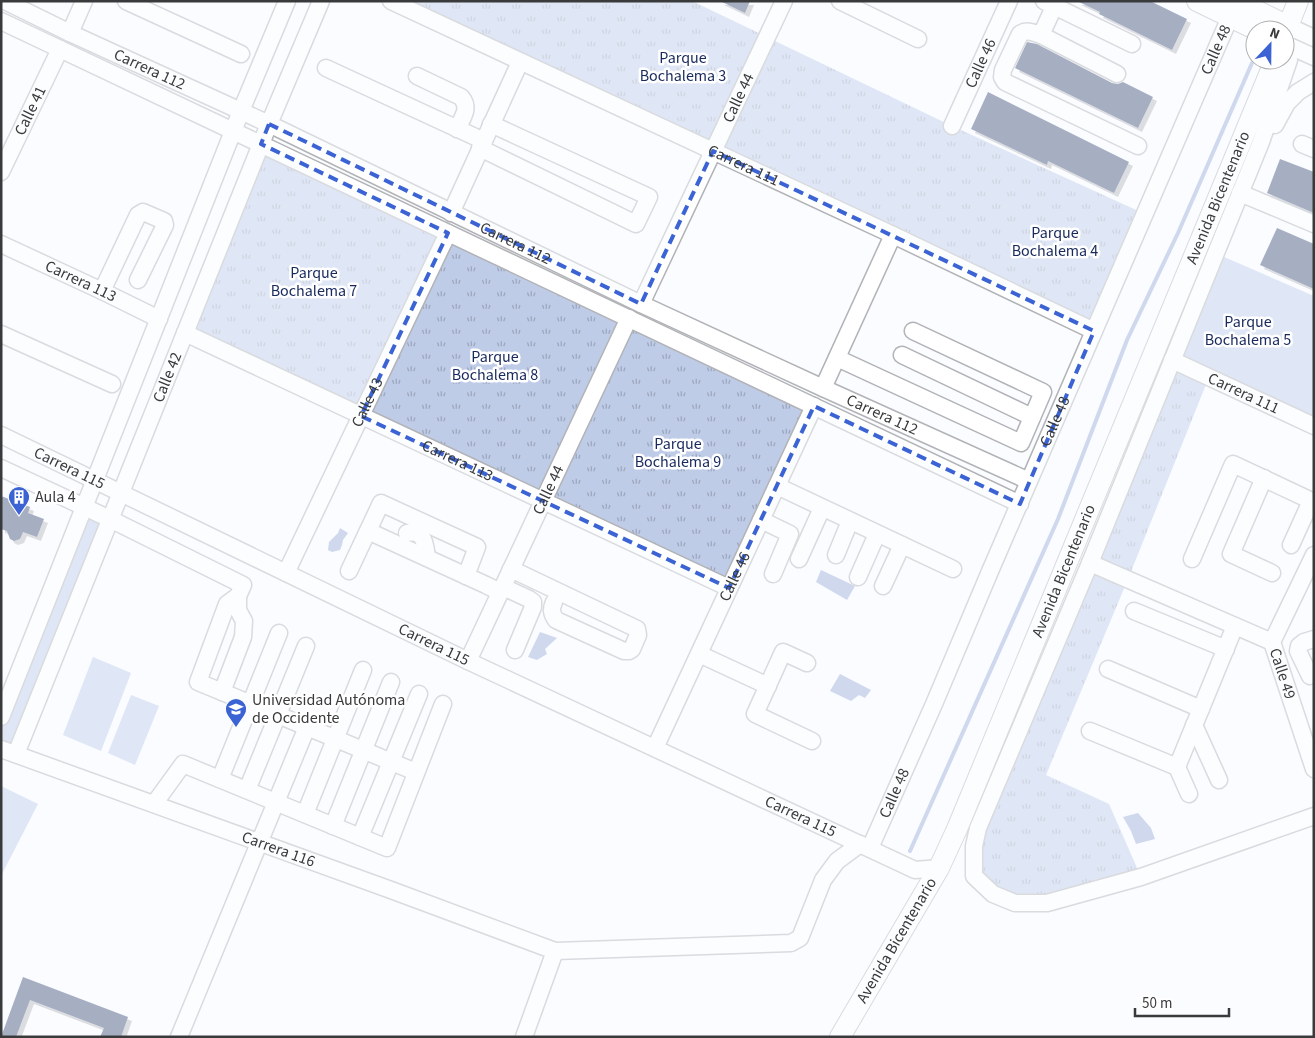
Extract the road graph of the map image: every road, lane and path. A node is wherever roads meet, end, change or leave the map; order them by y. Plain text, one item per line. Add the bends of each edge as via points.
1 (5, 1) edge
2 (84, 1) edge
3 (126, 1) edge
4 (287, 1) edge
5 (321, 1) edge
6 (391, 1) edge
7 (784, 1) edge
8 (840, 1) edge
9 (1009, 1) edge
10 (1197, 1) edge
11 (1298, 1) edge
12 (1049, 4) edge
13 (1238, 5) edge
14 (1249, 20) edge
15 (1254, 20) edge
16 (1263, 20) edge
17 (1291, 20) edge
18 (1, 22) edge
19 (70, 33) junction
20 (1041, 35) junction
21 (1295, 35) edge
22 (1314, 38) edge
23 (918, 39) dead end
24 (1295, 41) edge
25 (1132, 44) dead end
26 (60, 49) junction
27 (241, 54) dead end
28 (1314, 57) edge
29 (520, 62) junction
30 (326, 68) dead end
31 (1266, 70) edge
32 (1271, 70) edge
33 (1286, 70) edge
34 (1117, 74) dead end
35 (417, 76) dead end
36 (1314, 82) edge
37 (1261, 94) junction
38 (241, 111) junction
39 (269, 124) junction
40 (491, 124) junction
41 (952, 126) dead end
42 (234, 130) junction
43 (457, 130) junction
44 (1261, 142) junction
45 (261, 144) junction
46 (482, 145) junction
47 (1138, 146) dead end
48 (713, 151) junction
49 (549, 152) junction
50 (1, 172) edge
51 (538, 177) junction
52 (1240, 193) junction
53 (451, 213) junction
54 (1314, 224) edge
55 (448, 233) junction
56 (892, 235) junction
57 (1, 244) edge
58 (138, 280) dead end
59 (102, 291) junction
60 (641, 304) junction
61 (159, 318) junction
62 (629, 318) junction
63 (912, 331) dead end
64 (1094, 331) junction
65 (185, 333) junction
66 (1, 334) edge
67 (902, 355) dead end
68 (837, 358) junction
69 (1172, 360) junction
70 (112, 384) dead end
71 (823, 388) junction
72 (814, 406) junction
73 (361, 416) junction
74 (1032, 417) junction
75 (1314, 426) edge
76 (1, 435) edge
77 (1, 468) edge
78 (1264, 478) junction
79 (96, 480) junction
80 (1029, 480) junction
81 (776, 486) junction
82 (121, 492) junction
83 (543, 501) junction
84 (1313, 501) edge
85 (1020, 504) junction
86 (85, 507) junction
87 (822, 508) junction
88 (110, 519) junction
89 (761, 520) junction
90 (850, 522) junction
91 (368, 531) junction
92 (407, 533) dead end
93 (878, 534) junction
94 (902, 545) junction
95 (1291, 545) dead end
96 (1314, 554) edge
97 (836, 555) dead end
98 (426, 557) junction
99 (799, 559) dead end
100 (1192, 559) dead end
101 (1090, 563) junction
102 (511, 569) junction
103 (953, 569) dead end
104 (349, 571) dead end
105 (286, 573) junction
106 (1272, 573) dead end
107 (773, 574) dead end
108 (466, 576) junction
109 (858, 577) dead end
110 (883, 586) dead end
111 (729, 588) junction
112 (501, 590) junction
113 (240, 591) junction
114 (554, 602) dead end
115 (1134, 611) dead end
116 (1235, 626) junction
117 (279, 633) dead end
118 (1314, 639) edge
119 (1272, 642) junction
120 (306, 646) dead end
121 (514, 650) dead end
122 (1226, 650) junction
123 (699, 654) junction
124 (468, 661) junction
125 (807, 663) dead end
126 (1108, 669) dead end
127 (363, 670) dead end
128 (1312, 675) edge
129 (391, 682) dead end
130 (1286, 684) junction
131 (768, 686) junction
132 (222, 692) junction
133 (419, 694) dead end
134 (251, 704) junction
135 (443, 704) dead end
136 (1201, 709) junction
137 (278, 715) junction
138 (1, 717) edge
139 (1194, 725) junction
140 (307, 727) junction
141 (1090, 731) dead end
142 (335, 739) junction
143 (812, 741) dead end
144 (655, 748) junction
145 (363, 750) junction
146 (8, 751) edge
147 (391, 762) junction
148 (1177, 767) junction
149 (1314, 769) edge
150 (416, 772) junction
151 (220, 779) junction
152 (1219, 780) dead end
153 (247, 790) junction
154 (1188, 794) dead end
155 (276, 802) junction
156 (154, 804) junction
157 (305, 814) junction
158 (1314, 816) edge
159 (332, 826) junction
160 (360, 837) junction
161 (259, 842) junction
162 (865, 846) junction
163 (940, 868) junction
164 (555, 951) junction
165 (179, 1037) edge
166 (524, 1037) edge
167 (840, 1037) edge

1 - 19 street, Carrera 112
2 - 19 street
3 - 27 street
4 - 38 street, Calle 42
5 - 39 street, Calle 42
6 - 29 street, Carrera 111
7 - 48 street, Calle 44
8 - 23 street
9 - 41 street, Calle 46
10 - 13 main road
11 - 17 main road
12 - 20 street
12 - 25 street
13 - 14 main road
13 - 15 main road
13 - 16 main road
13 - 64 street, Calle 48
18 - 26 street, Carrera 112
19 - 38 street, Carrera 112
20 - 34 street
20 - 47 street via 1029,31 1020,34 1003,70 1005,82
21 - 22 street
24 - 28 street
26 - 42 street, Carrera 112
26 - 50 street, Calle 41
29 - 40 street
29 - 48 street, Carrera 111
30 - 43 street
31 - 37 main road, Avenida Bicentenario
32 - 37 main road, Avenida Bicentenario
33 - 44 street
35 - 43 street via 466,102
36 - 44 street via 1287,103
37 - 163 main road, Avenida Bicentenario
38 - 39 street, Carrera 112
38 - 42 street, Calle 42
39 - 45 street, Calle 42
39 - 53 street, Carrera 112
40 - 46 street
40 - 49 street
42 - 45 street, Carrera 112
42 - 61 street, Calle 42
43 - 46 street
44 - 52 street
45 - 55 street, Carrera 112
45 - 65 street, Calle 42
46 - 51 street
46 - 53 street
48 - 56 street, Carrera 111
48 - 60 street, Calle 44
49 - 51 street
49 - 51 street via 649,197 636,224
52 - 54 street
52 - 69 street
53 - 60 street, Carrera 112
55 - 62 street, Carrera 112
55 - 73 street, Calle 43
56 - 64 street, Carrera 111
56 - 68 street
57 - 59 street, Carrera 113
58 - 59 street via 165,225 164,220 143,212 138,215
59 - 61 street, Carrera 113
60 - 71 street, Carrera 112
61 - 79 street, Calle 42
62 - 72 street, Carrera 112
62 - 83 street, Calle 44
63 - 74 street via 1043,392
64 - 80 street, Calle 48
65 - 73 street, Carrera 113
65 - 82 street, Calle 42
66 - 70 street
67 - 74 street
68 - 71 street
68 - 74 street via 1021,443
69 - 75 street, Carrera 111
69 - 101 street
71 - 80 street, Carrera 112
72 - 81 street, Calle 46
72 - 85 street, Carrera 112
73 - 83 street, Carrera 113
73 - 105 street, Calle 43
76 - 79 street, Carrera 115
77 - 86 street, Carrera 115
78 - 84 street
78 - 100 street via 1233,464
78 - 106 street via 1231,554
79 - 82 street, Carrera 115
79 - 86 street, Calle 42
80 - 85 street, Calle 48
81 - 87 street
81 - 89 street, Calle 46
82 - 88 street, Calle 42
82 - 105 street, Carrera 115
83 - 102 street, Calle 44
83 - 111 street, Carrera 113
84 - 95 street
85 - 162 street, Calle 48 via 934,704
86 - 88 street, Carrera 115
86 - 138 street, Calle 42
87 - 90 street
87 - 99 street
88 - 113 street, Carrera 115
88 - 146 street, Calle 42
89 - 107 street via 790,534
89 - 111 street, Calle 46
90 - 93 street
90 - 97 street
91 - 98 street
91 - 104 street
91 - 108 street via 381,503 477,547
92 - 98 street via 417,533 422,537
93 - 94 street
93 - 109 street
94 - 103 street
94 - 110 street
96 - 119 street, Calle 49
98 - 108 street
101 - 116 street
101 - 158 street via 978,828 974,876 992,894 1015,903 1047,903 1141,877
102 - 112 street, Calle 44
102 - 114 street via 637,629 632,649 624,651 556,620 551,610
105 - 124 street, Carrera 115
108 - 112 street
111 - 123 street, Calle 46
112 - 121 street via 533,602
112 - 124 street, Calle 44
113 - 132 street via 238,610 244,621 243,637
113 - 132 street via 227,604 198,682
115 - 122 street
116 - 119 street
116 - 122 street
117 - 134 street
118 - 128 street via 1304,642 1298,651
119 - 130 street, Calle 49
120 - 137 street
122 - 136 street
123 - 131 street
123 - 144 street, Calle 46
124 - 144 street, Carrera 115
125 - 131 street via 783,652
126 - 136 street
127 - 142 street
128 - 130 street
129 - 145 street
130 - 149 street, Calle 49
131 - 143 street via 755,714
132 - 134 street
133 - 147 street
134 - 137 street
134 - 151 street
135 - 150 street
136 - 139 street
137 - 140 street
137 - 153 street
139 - 148 street
139 - 152 street
140 - 142 street
140 - 155 street
141 - 148 street
142 - 145 street
142 - 157 street
144 - 162 street, Carrera 115
145 - 147 street
145 - 159 street
146 - 156 street, Carrera 116
147 - 150 street
147 - 160 street
148 - 154 street
150 - 160 street via 386,848
151 - 153 street
151 - 156 street via 182,764
153 - 155 street
155 - 157 street
155 - 161 street
156 - 161 street, Carrera 116
157 - 159 street
159 - 160 street
161 - 164 street, Carrera 116
161 - 165 street
162 - 163 street, Carrera 115 via 915,870
162 - 164 street via 837,861 823,880 800,938 791,943
163 - 167 main road, Avenida Bicentenario
164 - 166 street

